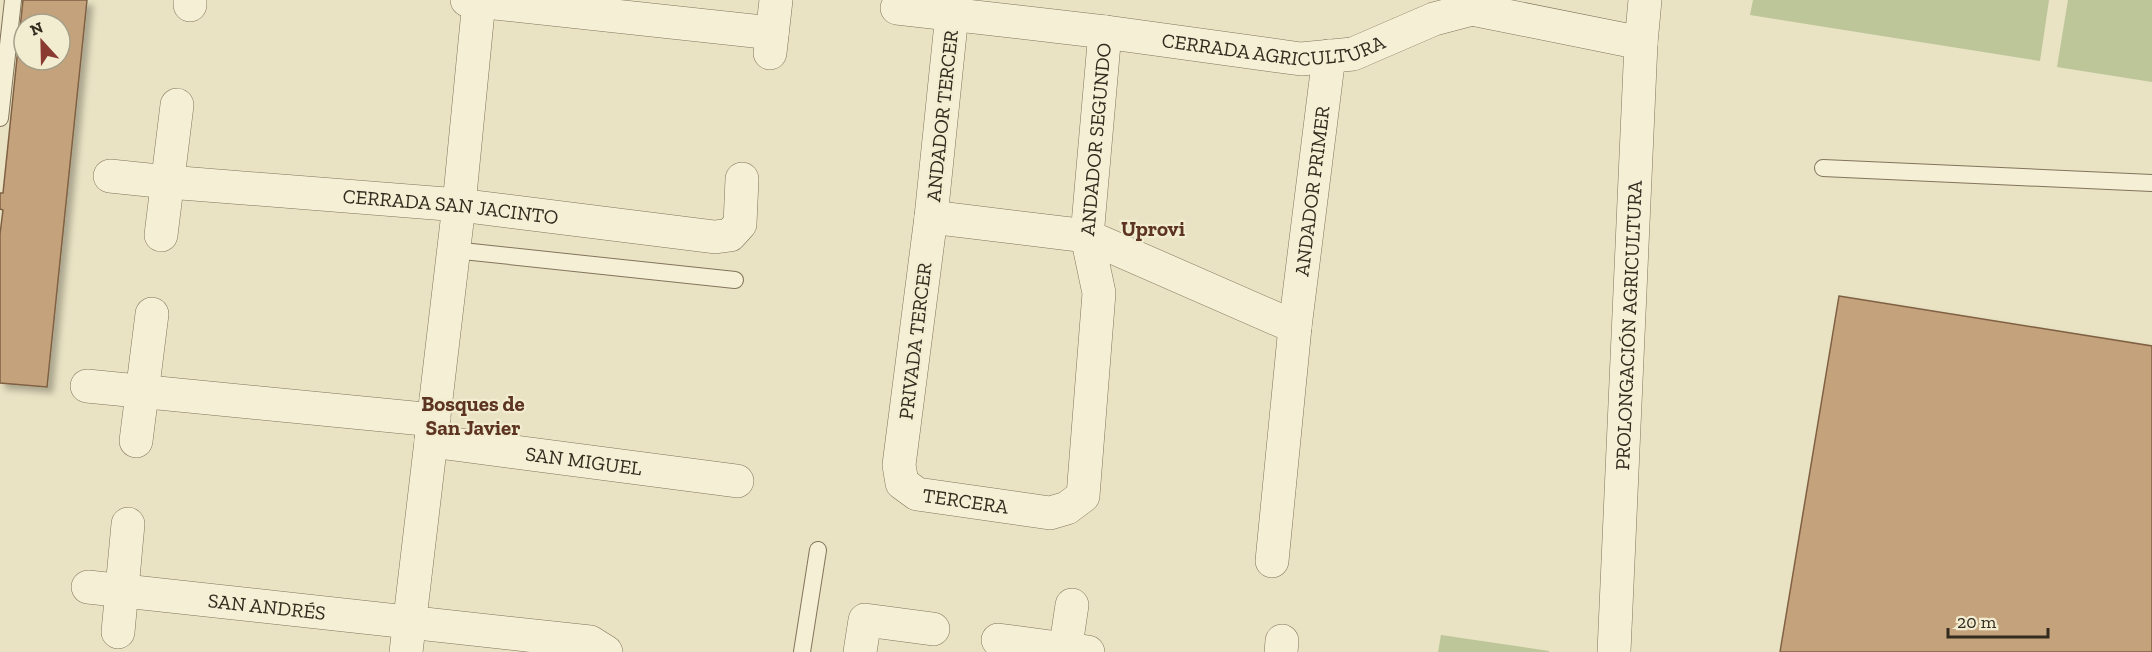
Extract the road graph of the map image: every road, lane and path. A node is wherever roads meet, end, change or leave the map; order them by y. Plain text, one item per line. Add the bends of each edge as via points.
1 (13, 0) edge
2 (776, 0) edge
3 (1645, 0) edge
4 (473, 1) edge
5 (1472, 4) edge
6 (897, 8) dead end
7 (952, 14) junction
8 (1105, 32) junction
9 (1641, 43) junction
10 (1329, 56) junction
11 (177, 105) dead end
12 (0, 118) edge
13 (1823, 168) dead end
14 (111, 176) dead end
15 (742, 180) dead end
16 (168, 182) junction
17 (2152, 183) edge
18 (459, 206) junction
19 (931, 218) junction
20 (161, 235) dead end
21 (1087, 236) junction
22 (453, 250) junction
23 (735, 280) dead end
24 (152, 314) dead end
25 (1295, 327) junction
26 (87, 386) dead end
27 (143, 391) junction
28 (433, 431) junction
29 (136, 441) dead end
30 (899, 465) joint
31 (737, 481) dead end
32 (1050, 513) joint
33 (128, 524) dead end
34 (818, 550) dead end
35 (1272, 561) dead end
36 (88, 587) dead end
37 (122, 591) junction
38 (1072, 605) dead end
39 (933, 629) dead end
40 (118, 632) dead end
41 (408, 637) edge
42 (998, 640) dead end
43 (1073, 651) edge
44 (606, 652) edge
45 (802, 652) edge
46 (860, 652) edge
47 (1614, 652) edge

1 - 12 lane
2 - 4 street via 771,43
3 - 9 street, PROLONGACIÓN AGRICULTURA
4 - 18 street
5 - 9 street, CERRADA AGRICULTURA
5 - 10 street, CERRADA AGRICULTURA via 1353,54
6 - 7 street, CERRADA AGRICULTURA
7 - 8 street, CERRADA AGRICULTURA
7 - 19 street, ANDADOR TERCER
8 - 10 street, CERRADA AGRICULTURA via 1301,59
8 - 21 street, ANDADOR SEGUNDO
9 - 47 street, PROLONGACIÓN AGRICULTURA
10 - 25 street, ANDADOR PRIMER
11 - 16 street
13 - 17 lane
14 - 16 street, CERRADA SAN JACINTO
15 - 18 street, CERRADA SAN JACINTO via 740,224 730,235 716,237
16 - 18 street, CERRADA SAN JACINTO
16 - 20 street
18 - 22 street
19 - 21 street
19 - 30 street, PRIVADA TERCER
21 - 25 street
21 - 32 street, ANDADOR SEGUNDO via 1099,293 1083,496 1067,508
22 - 23 lane
22 - 28 street
24 - 27 street
25 - 35 street, ANDADOR PRIMER
26 - 27 street, SAN MIGUEL
27 - 28 street, SAN MIGUEL
27 - 29 street
28 - 31 street, SAN MIGUEL
28 - 41 street
30 - 32 street, TERCERA via 902,483 917,495
33 - 37 street
34 - 45 lane
36 - 37 street, SAN ANDRÉS
37 - 40 street
37 - 41 street, SAN ANDRÉS
38 - 43 street
39 - 46 street via 865,620
41 - 44 street, SAN ANDRÉS via 590,642
42 - 43 street

